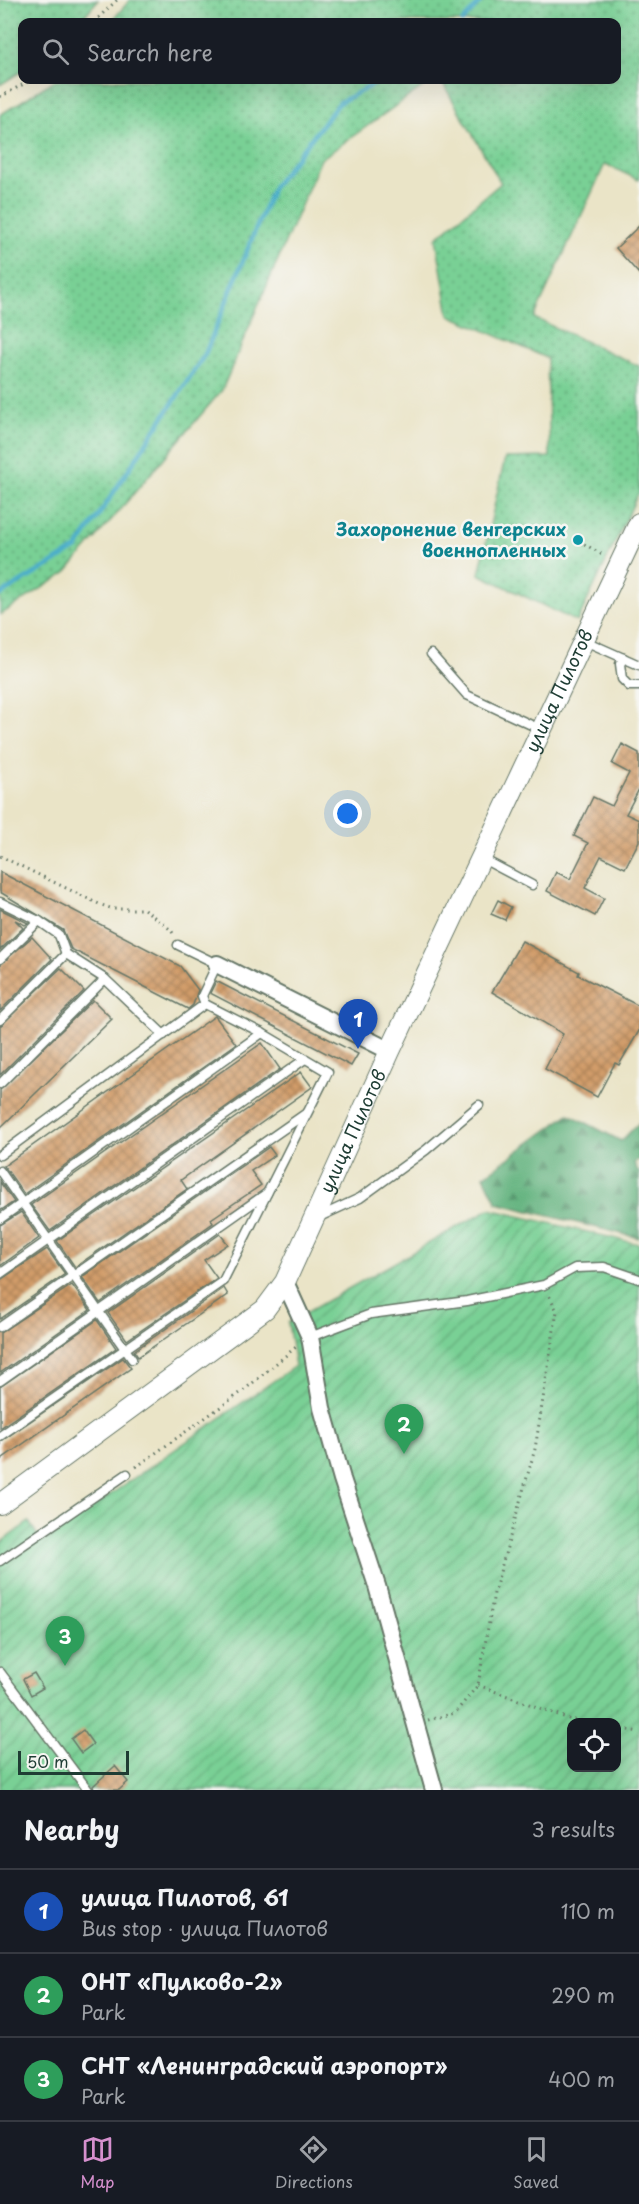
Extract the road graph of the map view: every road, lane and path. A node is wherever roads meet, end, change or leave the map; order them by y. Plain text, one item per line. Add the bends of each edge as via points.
1 (117, 0) edge
2 (98, 18) edge
3 (24, 84) edge
4 (0, 97) edge
5 (639, 523) edge
6 (579, 541) dead end
7 (619, 565) junction
8 (584, 641) junction
9 (431, 654) dead end
10 (624, 658) junction
11 (639, 665) edge
12 (639, 686) edge
13 (542, 730) junction
14 (0, 856) edge
15 (481, 858) junction
16 (532, 885) dead end
17 (0, 902) edge
18 (39, 921) junction
19 (178, 945) joint
20 (66, 954) junction
21 (0, 959) edge
22 (217, 964) junction
23 (105, 979) junction
24 (205, 1004) junction
25 (0, 1020) edge
26 (262, 1033) junction
27 (164, 1035) junction
28 (390, 1051) junction
29 (305, 1059) junction
30 (0, 1084) edge
31 (479, 1105) dead end
32 (307, 1112) junction
33 (0, 1155) edge
34 (0, 1171) edge
35 (267, 1192) junction
36 (23, 1203) junction
37 (0, 1219) edge
38 (313, 1220) junction
39 (49, 1240) junction
40 (0, 1274) edge
41 (74, 1276) junction
42 (639, 1279) edge
43 (285, 1282) junction
44 (544, 1286) junction
45 (99, 1312) junction
46 (0, 1327) edge
47 (310, 1337) junction
48 (125, 1348) junction
49 (132, 1359) dead end
50 (0, 1381) edge
51 (0, 1436) edge
52 (127, 1474) joint
53 (0, 1504) edge
54 (0, 1560) edge
55 (0, 1672) edge
56 (478, 1685) junction
57 (567, 1718) edge
58 (415, 1723) junction
59 (621, 1729) edge
60 (639, 1732) edge
61 (88, 1790) edge
62 (434, 1790) edge

1 - 2 path
3 - 4 path
5 - 7 street, улица Пилотов
6 - 7 path
7 - 8 street, улица Пилотов
8 - 10 lane
8 - 13 street, улица Пилотов
9 - 13 lane via 467,695
10 - 11 lane
10 - 12 lane via 620,664 622,679 628,686
13 - 15 street, улица Пилотов
14 - 19 path via 99,904 113,909 144,909 171,930
15 - 16 lane
15 - 28 street, улица Пилотов
17 - 18 lane
18 - 20 lane via 59,935
18 - 21 lane
19 - 22 lane
20 - 23 lane
20 - 25 lane
22 - 24 lane via 202,996
22 - 28 street
23 - 27 lane
23 - 30 lane
24 - 26 lane
24 - 27 lane
26 - 29 lane
26 - 36 lane
27 - 33 lane
28 - 38 street, улица Пилотов
29 - 32 lane via 328,1072
29 - 39 lane
31 - 38 lane via 360,1198
32 - 35 lane
32 - 41 lane
34 - 36 lane
35 - 45 lane
35 - 48 lane via 223,1281
36 - 37 lane
36 - 39 lane
38 - 43 street, улица Пилотов
39 - 40 lane
39 - 41 lane
41 - 45 lane
41 - 46 lane
42 - 44 lane via 590,1266 574,1268
43 - 47 street
43 - 53 street, улица Пилотов via 265,1309
44 - 47 lane via 371,1314
44 - 56 path via 557,1311 535,1449 494,1593
45 - 48 lane
45 - 50 lane
47 - 52 path via 243,1391
47 - 58 street via 322,1408
48 - 49 lane
48 - 51 lane
52 - 54 lane
55 - 61 lane
56 - 57 path
56 - 58 path via 455,1713
58 - 62 street
59 - 60 path

